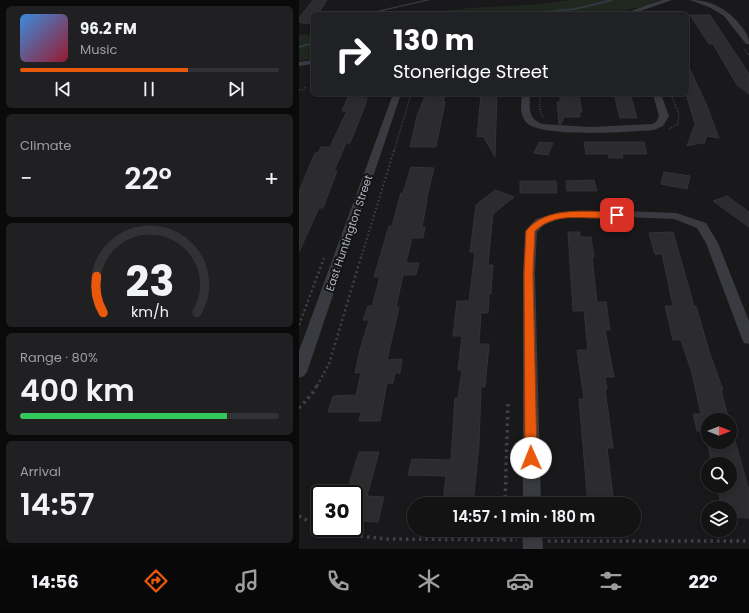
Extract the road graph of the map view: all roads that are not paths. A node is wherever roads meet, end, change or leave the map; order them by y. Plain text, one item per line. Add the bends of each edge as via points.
1 (429, 0) edge
2 (669, 0) edge
3 (693, 0) edge
4 (374, 12) edge
5 (631, 12) edge
6 (749, 42) edge
7 (311, 62) edge
8 (299, 64) edge
9 (396, 96) edge
10 (526, 96) edge
11 (658, 96) edge
12 (749, 339) edge
13 (299, 372) edge
14 (532, 497) edge
15 (532, 537) edge
16 (533, 549) edge

1 - 4 lane
2 - 5 street
3 - 6 street via 718,8 729,15
7 - 8 street
9 - 13 street, East Huntington Street
10 - 11 street via 526,114 531,122 545,128 603,129 637,129 660,124 665,116
12 - 14 street via 712,243 702,226 676,216 560,215 540,222 531,231 529,273
15 - 16 street

